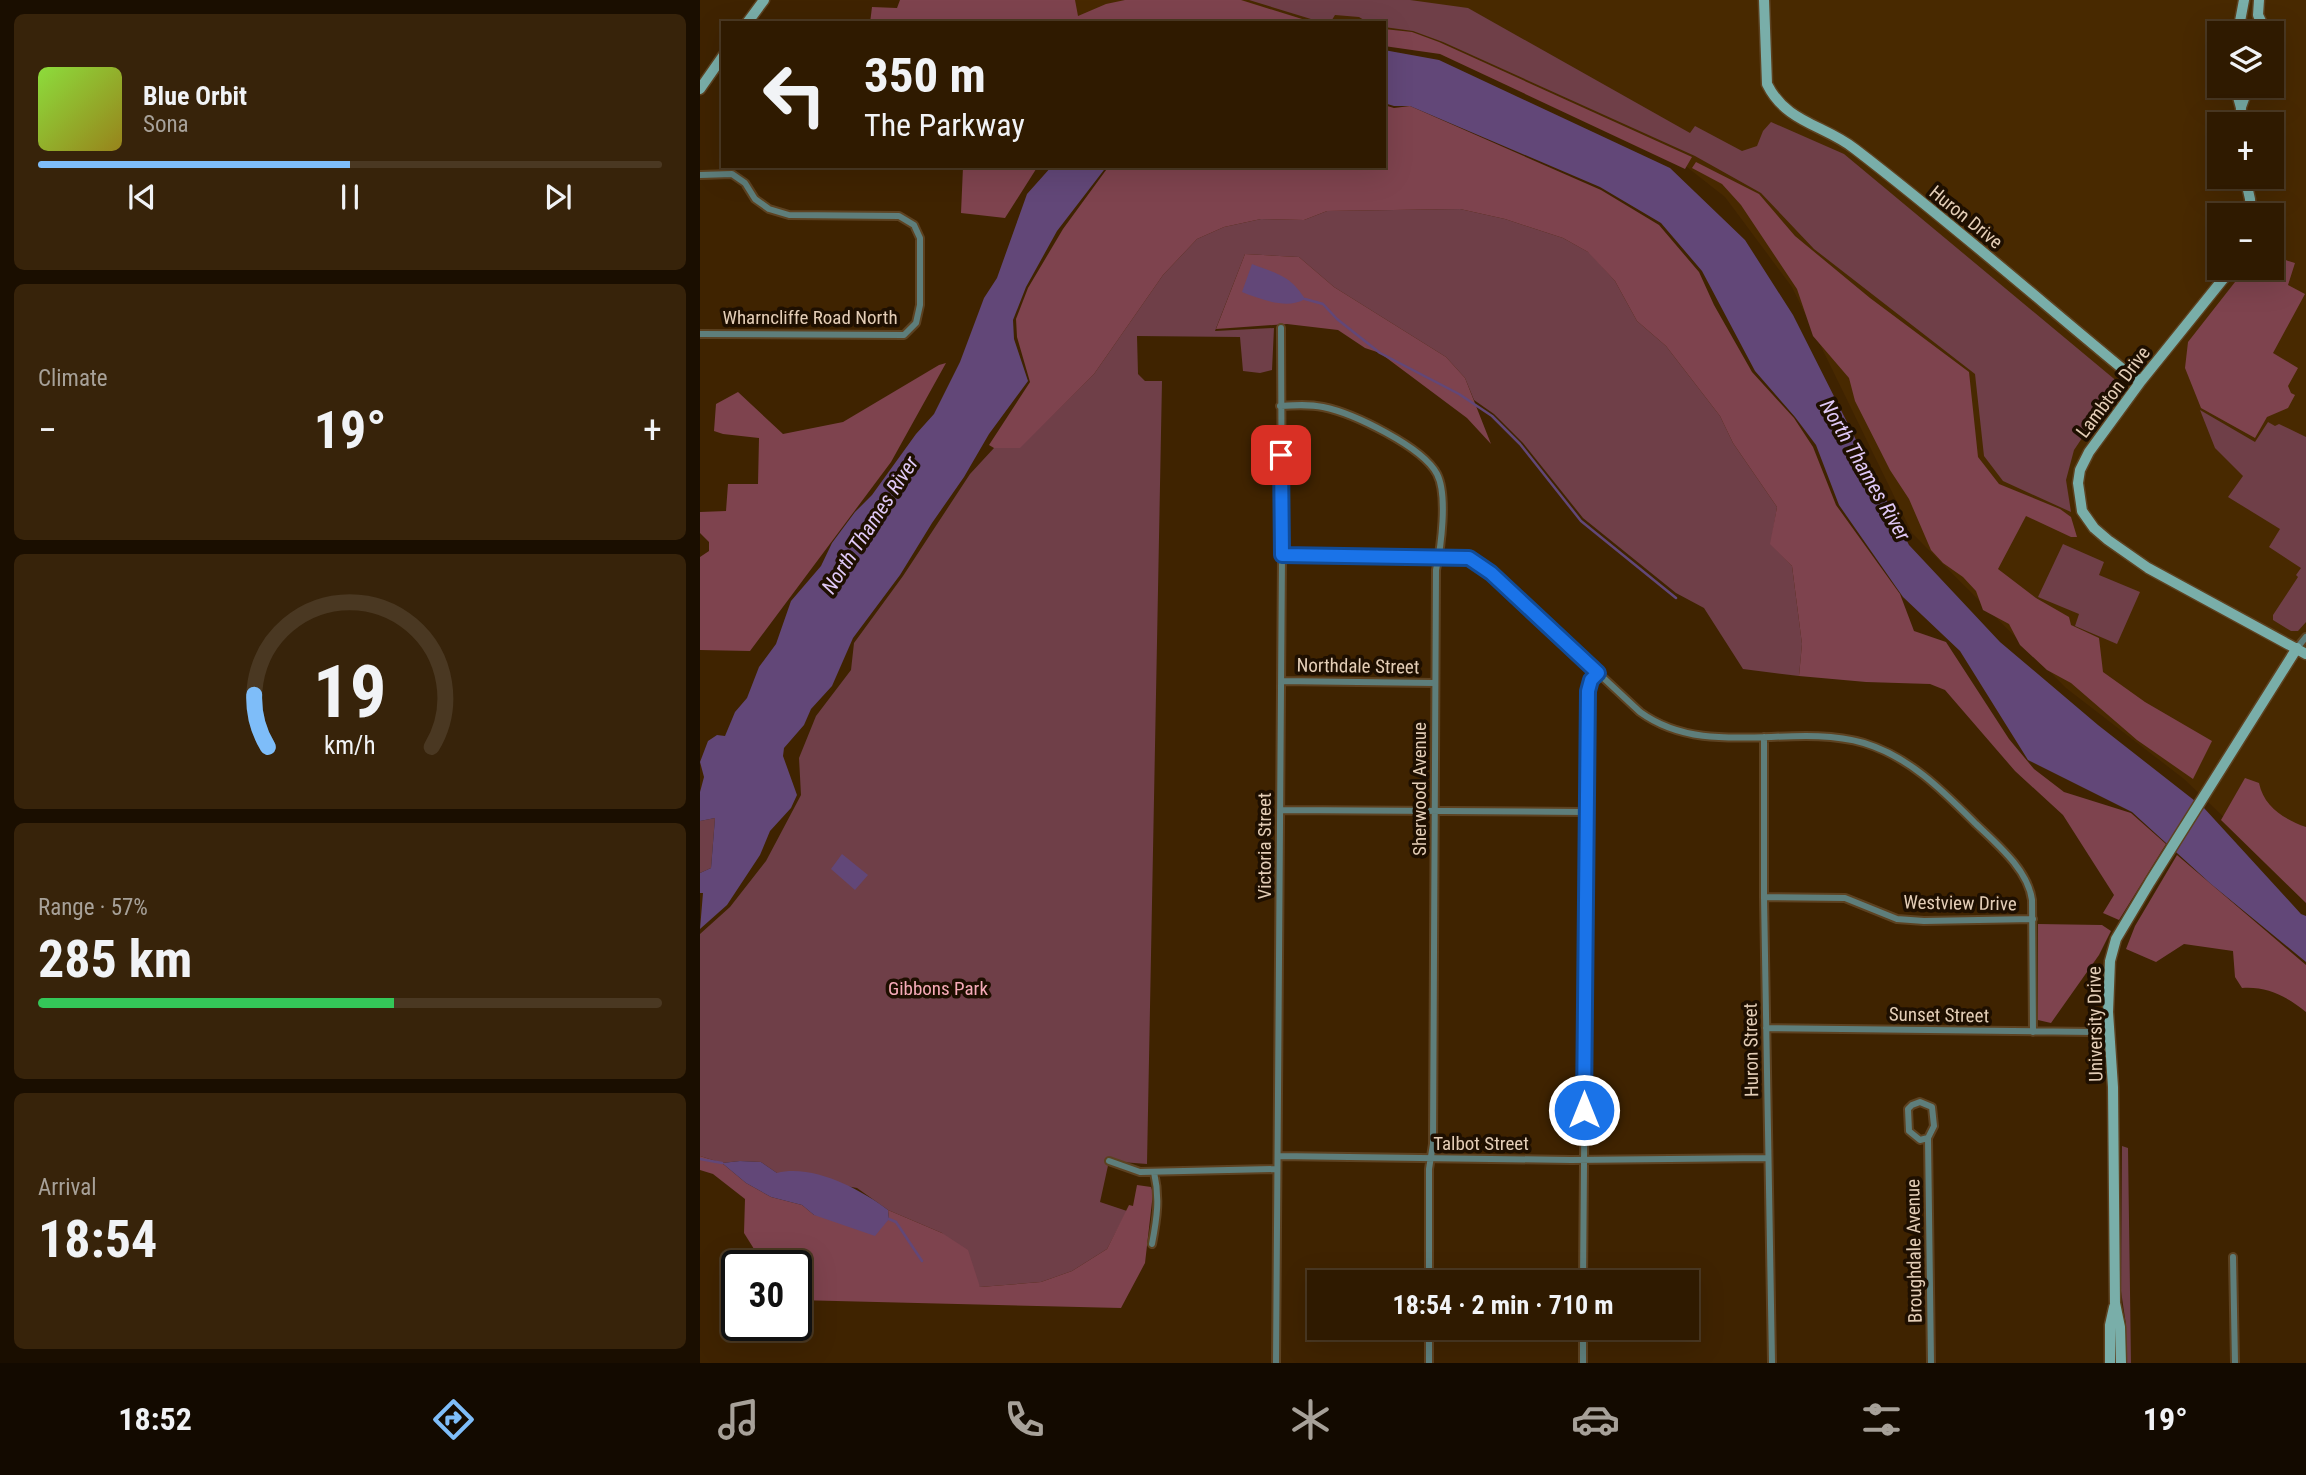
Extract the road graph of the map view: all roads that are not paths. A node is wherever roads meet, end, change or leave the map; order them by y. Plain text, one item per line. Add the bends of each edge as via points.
1 (763, 0) edge
2 (1764, 0) edge
3 (2244, 0) edge
4 (2259, 0) edge
5 (748, 21) edge
6 (2240, 21) edge
7 (2261, 21) edge
8 (721, 59) edge
9 (700, 89) edge
10 (2238, 98) edge
11 (2244, 98) edge
12 (2241, 108) junction
13 (2241, 112) edge
14 (700, 175) edge
15 (2222, 280) edge
16 (1281, 328) dead end
17 (700, 334) edge
18 (2141, 381) junction
19 (1280, 406) junction
20 (1282, 555) junction
21 (1440, 556) junction
22 (2306, 637) edge
23 (2297, 648) junction
24 (2306, 654) edge
25 (1598, 673) junction
26 (1281, 681) junction
27 (1435, 683) junction
28 (1765, 737) junction
29 (1280, 810) junction
30 (1434, 811) junction
31 (1585, 812) junction
32 (1764, 897) junction
33 (2033, 919) junction
34 (2109, 1024) junction
35 (1766, 1028) junction
36 (2033, 1032) junction
37 (1928, 1138) junction
38 (1278, 1156) junction
39 (1431, 1158) junction
40 (1768, 1158) junction
41 (1584, 1160) junction
42 (1109, 1161) dead end
43 (1277, 1169) junction
44 (1154, 1172) junction
45 (1152, 1244) dead end
46 (2233, 1256) dead end
47 (1429, 1270) edge
48 (1583, 1270) edge
49 (2115, 1303) junction
50 (1429, 1340) edge
51 (1583, 1340) edge
52 (1276, 1363) edge
53 (1429, 1363) edge
54 (1583, 1363) edge
55 (1772, 1363) edge
56 (1931, 1363) edge
57 (2110, 1363) edge
58 (2121, 1363) edge
59 (2235, 1363) edge

1 - 5 street
2 - 18 street, Huron Drive via 1767,84 1786,109 1852,146
3 - 6 street
4 - 7 street
8 - 9 street
10 - 12 street
11 - 12 street
12 - 13 street
14 - 17 street, Wharncliffe Road North via 732,174 755,199 789,215 899,216 914,225 920,238 920,305 916,323 904,335
15 - 18 street, Lambton Drive
16 - 19 street, Victoria Street
18 - 23 street, Lambton Drive via 2080,470 2082,511 2094,528 2148,568
19 - 20 street, Victoria Street
19 - 21 street, Sherwood Avenue via 1317,406 1359,418 1425,458 1442,486
20 - 21 street
20 - 26 street, Victoria Street
21 - 25 street via 1480,563
21 - 27 street, Sherwood Avenue
22 - 23 street
23 - 24 street, Lambton Drive
23 - 34 street, University Drive via 2116,939 2110,961
25 - 28 street via 1640,712 1676,731
25 - 31 street via 1588,691
26 - 27 street, Northdale Street
26 - 29 street, Victoria Street
27 - 30 street, Sherwood Avenue
28 - 32 street, Huron Street
28 - 33 street via 1840,737 1889,752 1914,767 2019,870 2031,890
29 - 30 street
29 - 38 street, Victoria Street
30 - 31 street
30 - 39 street, Sherwood Avenue
31 - 41 street
32 - 33 street, Westview Drive via 1844,898 1897,919
32 - 35 street, Huron Street
33 - 36 street
34 - 36 street, Sunset Street via 2095,1032
34 - 49 street, University Drive
35 - 36 street, Sunset Street
35 - 40 street, Huron Street
37 - 37 street, Broughdale Avenue via 1934,1126 1932,1107 1916,1103 1908,1109 1909,1132 1920,1140
37 - 56 street, Broughdale Avenue
38 - 39 street, Talbot Street
38 - 43 street, Victoria Street
39 - 41 street, Talbot Street
39 - 47 street, Sherwood Avenue
40 - 41 street, Talbot Street
40 - 55 street, Huron Street
41 - 48 street
42 - 44 street via 1132,1171
43 - 44 street
43 - 52 street, Victoria Street
44 - 45 street via 1159,1193
46 - 59 street
49 - 57 street, University Drive
49 - 58 street, University Drive
50 - 53 street
51 - 54 street

